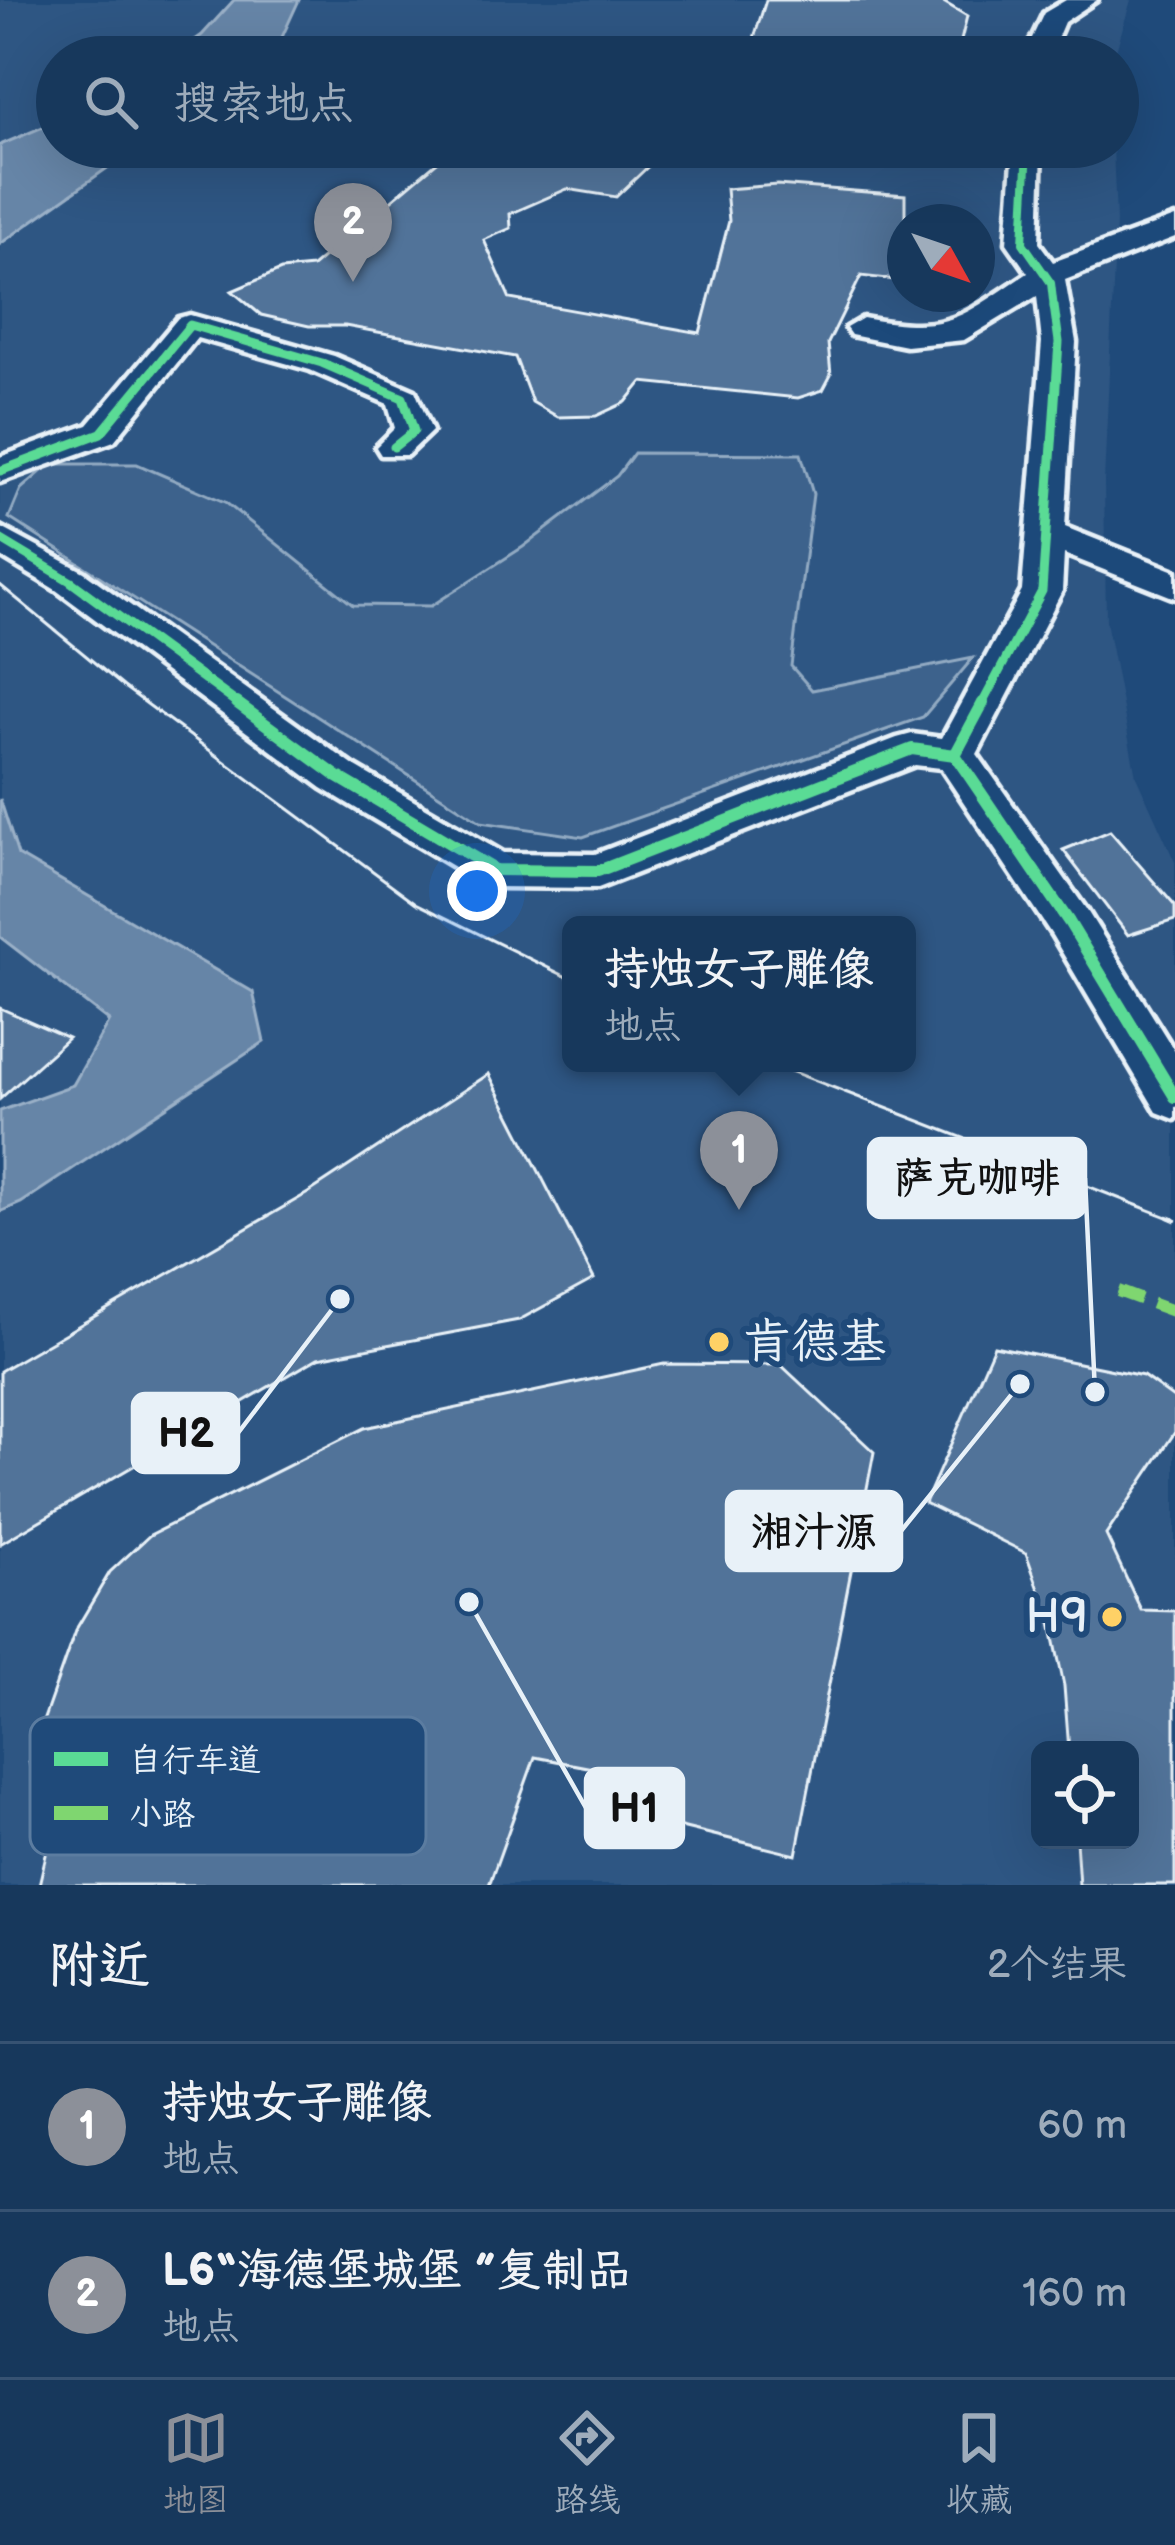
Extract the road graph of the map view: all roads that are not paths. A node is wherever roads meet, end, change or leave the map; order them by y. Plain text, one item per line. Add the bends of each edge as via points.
1 (1084, 0) edge
2 (1045, 36) edge
3 (1027, 168) edge
4 (1175, 226) edge
5 (1046, 276) junction
6 (863, 328) dead end
7 (394, 447) dead end
8 (0, 471) edge
9 (1046, 533) junction
10 (0, 538) edge
11 (1175, 585) edge
12 (955, 755) junction
13 (1175, 1096) edge

1 - 2 street via 1053,17
3 - 5 street via 1023,243
4 - 5 street
5 - 6 street via 964,330 906,336
5 - 9 street via 1059,342
7 - 8 street via 414,431 403,398 322,363 190,325 101,434
9 - 11 street
9 - 12 street via 1042,591
10 - 12 street via 70,580 338,777 495,870 598,871 912,749
12 - 13 street

